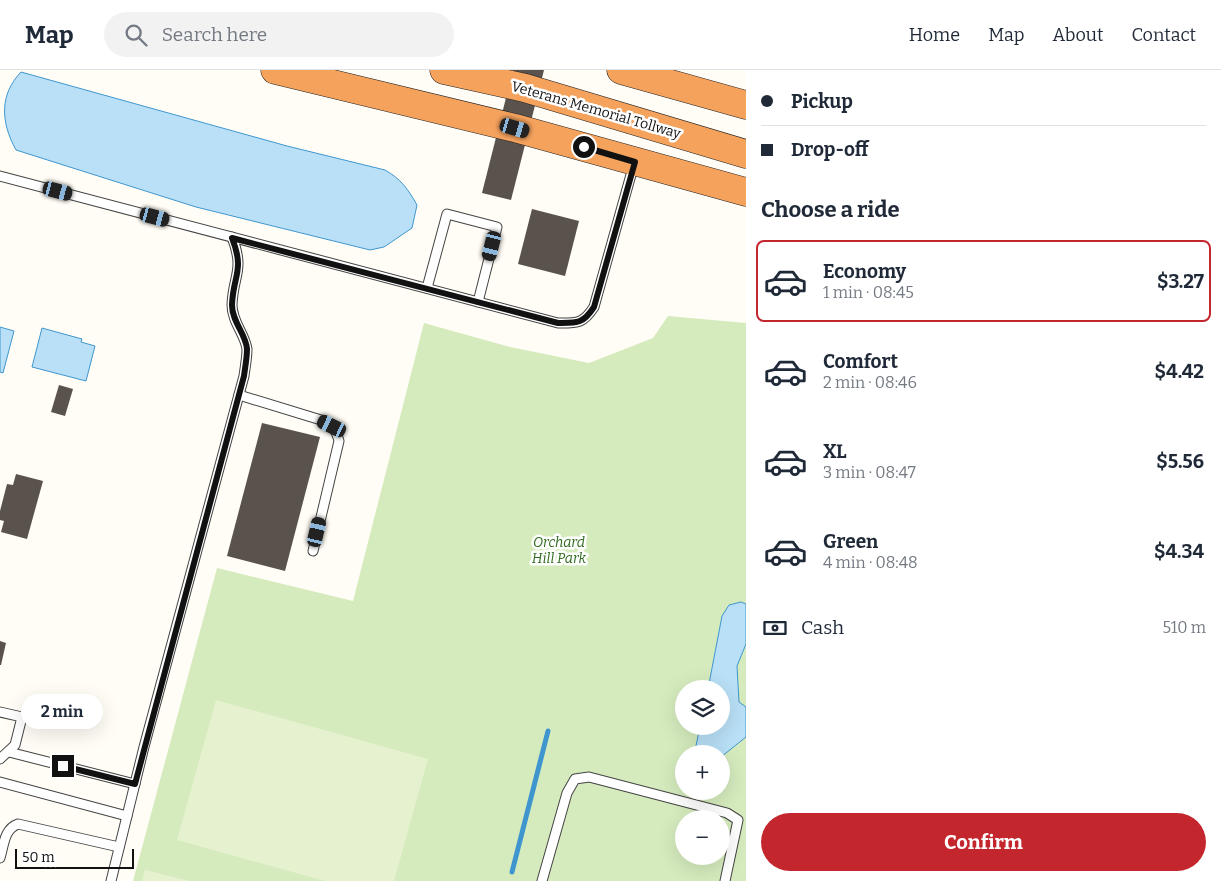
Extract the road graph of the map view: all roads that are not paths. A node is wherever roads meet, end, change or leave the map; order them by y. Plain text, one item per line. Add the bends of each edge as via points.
1 (275, 70) edge
2 (444, 70) edge
3 (621, 70) edge
4 (746, 105) edge
5 (746, 154) edge
6 (635, 162) junction
7 (0, 176) edge
8 (746, 192) edge
9 (232, 238) junction
10 (427, 288) junction
11 (478, 302) junction
12 (239, 394) junction
13 (313, 550) dead end
14 (0, 712) edge
15 (9, 752) junction
16 (0, 759) edge
17 (0, 782) edge
18 (135, 784) junction
19 (127, 816) junction
20 (119, 847) junction
21 (0, 858) edge
22 (111, 881) edge
23 (542, 881) edge
24 (724, 881) edge

1 - 6 highway via 515,128
2 - 5 highway, Veterans Memorial Tollway via 525,88
3 - 4 highway
6 - 8 highway
6 - 11 lane via 594,307 586,319 558,323
7 - 9 lane
9 - 10 lane
9 - 12 lane via 238,252 239,271 232,306 235,322 247,348
10 - 11 lane
10 - 11 lane via 447,214 497,227
12 - 13 lane via 321,420 337,432 339,441
12 - 18 lane
14 - 15 lane via 22,717 15,745
15 - 16 lane
15 - 18 lane
17 - 19 lane
18 - 19 lane
19 - 20 lane
20 - 21 lane via 18,824 11,826 6,834
20 - 22 lane
23 - 24 lane via 567,793 575,779 589,777 727,812 738,820

